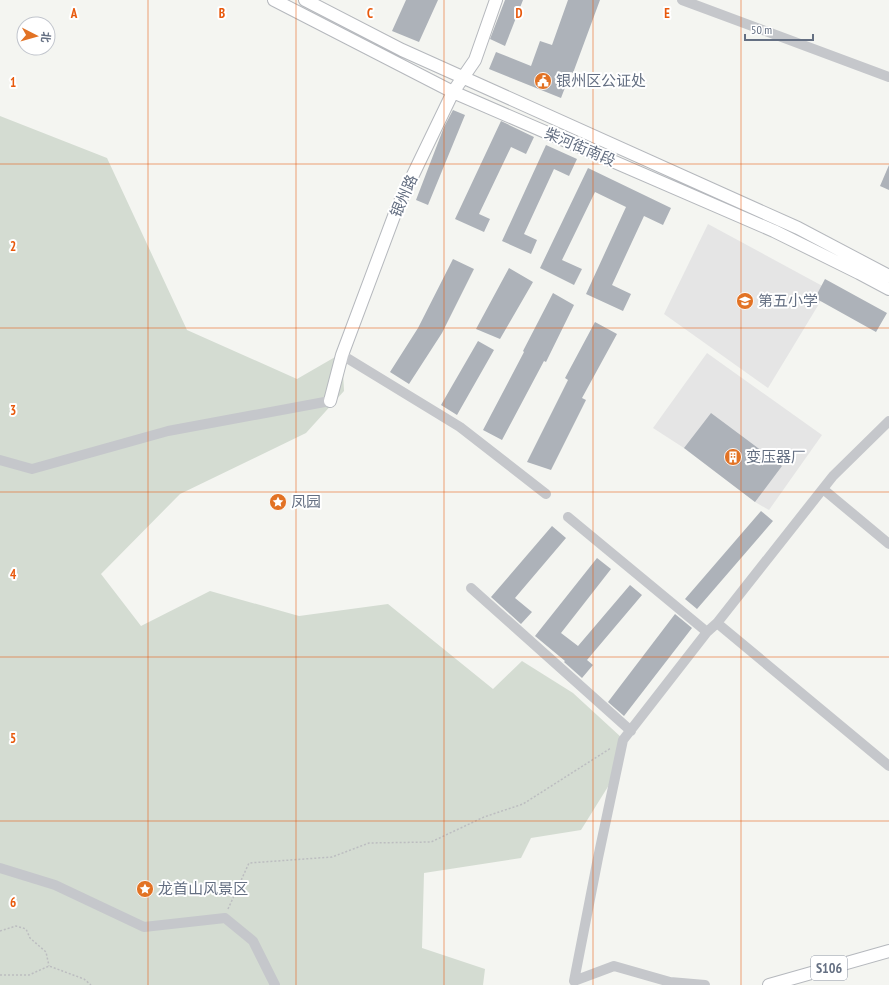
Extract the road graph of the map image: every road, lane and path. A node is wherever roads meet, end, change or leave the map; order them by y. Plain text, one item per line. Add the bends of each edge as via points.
1 (274, 0) edge
2 (305, 0) edge
3 (496, 0) edge
4 (682, 0) edge
5 (463, 77) junction
6 (889, 77) edge
7 (453, 92) junction
8 (889, 276) edge
9 (889, 289) edge
10 (342, 355) junction
11 (330, 401) joint
12 (889, 421) edge
13 (0, 460) edge
14 (823, 489) junction
15 (546, 494) dead end
16 (568, 517) dead end
17 (889, 544) edge
18 (470, 588) dead end
19 (716, 623) junction
20 (707, 632) junction
21 (631, 731) junction
22 (623, 740) junction
23 (889, 766) edge
24 (0, 868) edge
25 (225, 918) junction
26 (0, 930) edge
27 (889, 951) edge
28 (49, 966) junction
29 (0, 975) edge
30 (91, 985) edge
31 (275, 985) edge
32 (705, 985) edge
33 (769, 985) edge

1 - 7 main road, 柴河街南段
2 - 5 main road, 柴河街南段 via 402,50
3 - 5 main road, 银州路 via 475,60
4 - 6 street
5 - 7 main road, 银州路
5 - 8 main road, 柴河街南段 via 798,228
7 - 9 main road, 柴河街南段 via 774,231
7 - 10 main road, 银州路 via 397,208
10 - 11 main road, 银州路
10 - 15 street via 460,427
11 - 13 street via 168,431 32,469
12 - 14 street
14 - 17 street
14 - 19 street
16 - 20 street
18 - 21 street
19 - 20 street
19 - 23 street
20 - 21 street
21 - 22 street
22 - 25 path via 523,804 431,842 369,843 332,857 249,863
22 - 32 street via 574,981 614,966 670,982
24 - 25 street via 55,885 144,927
25 - 31 street via 253,941
26 - 28 path via 16,926 26,930 30,938 46,952
27 - 33 main road, S106
28 - 29 path via 29,975
28 - 30 path via 84,979

